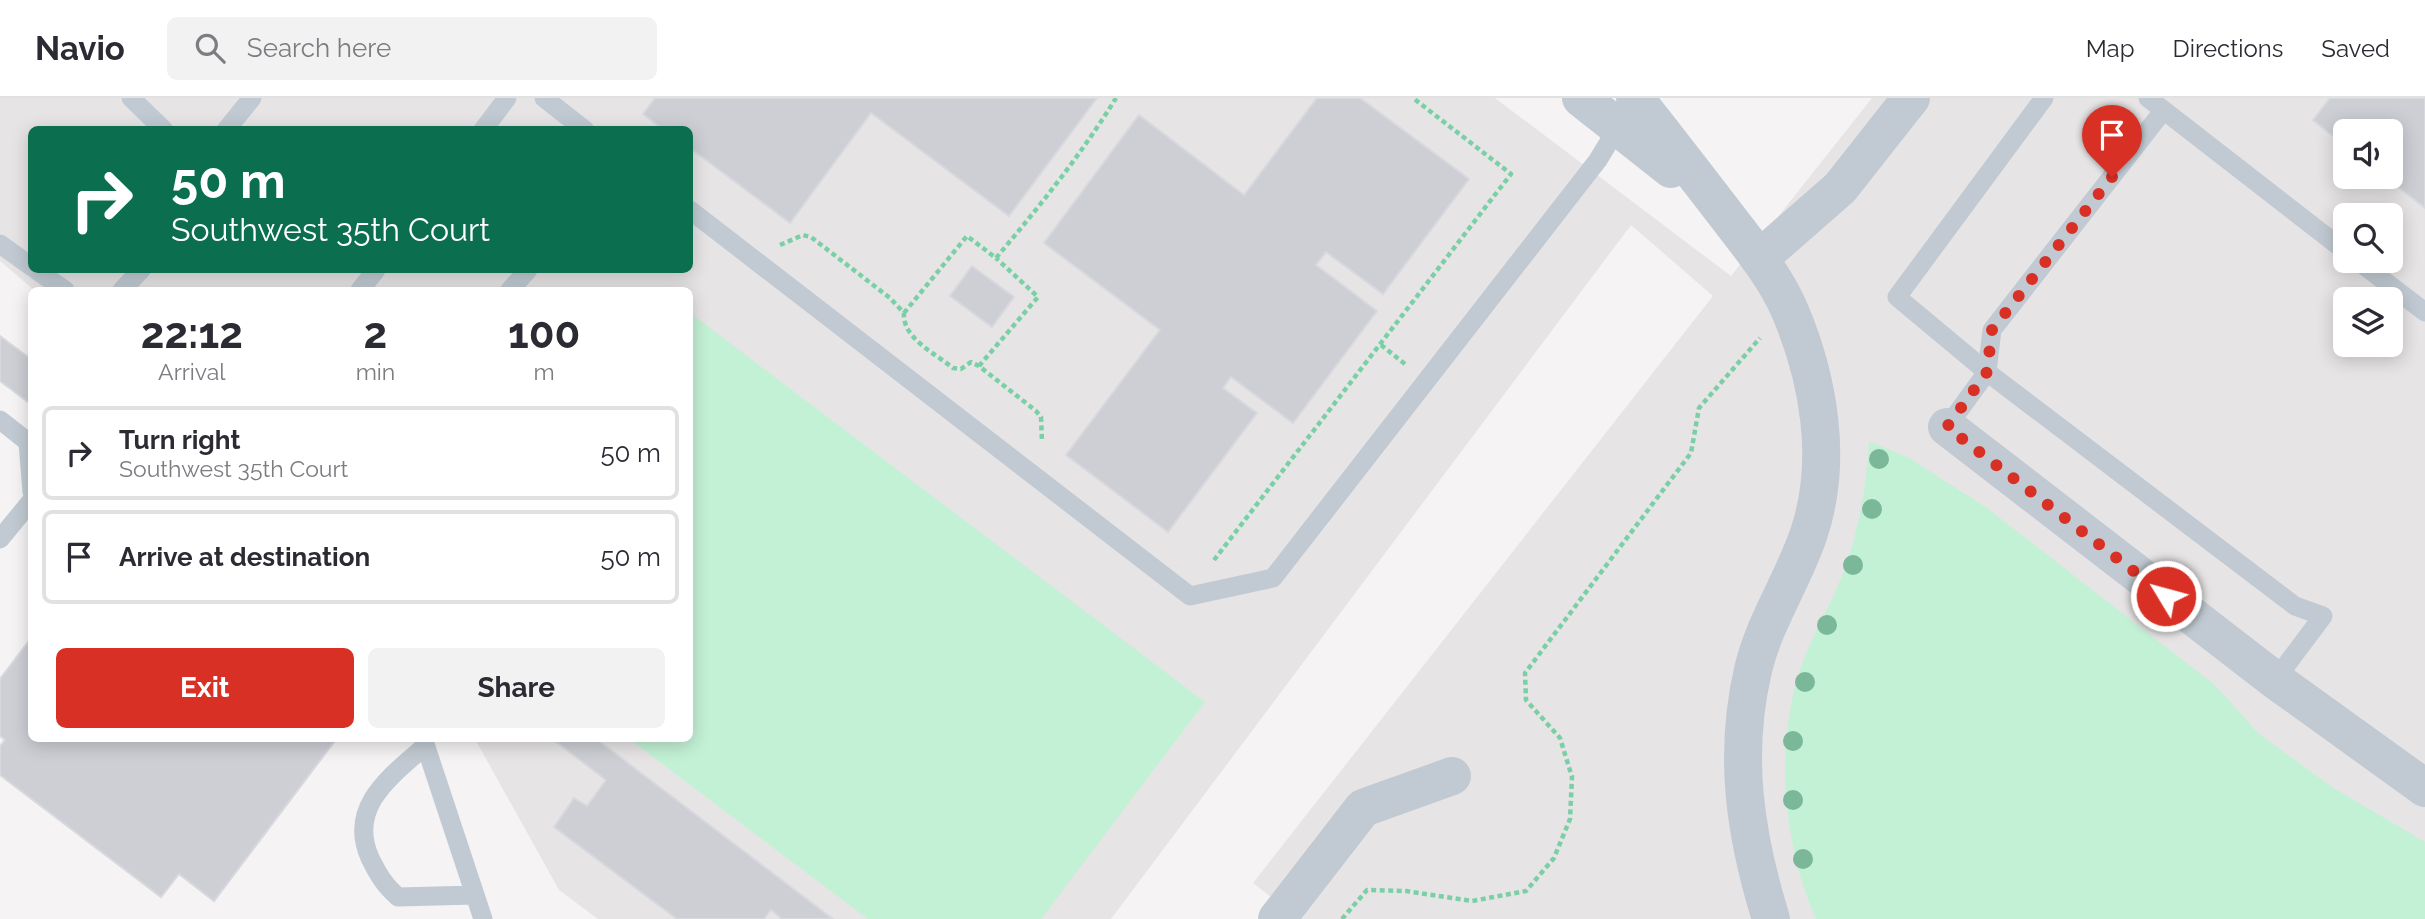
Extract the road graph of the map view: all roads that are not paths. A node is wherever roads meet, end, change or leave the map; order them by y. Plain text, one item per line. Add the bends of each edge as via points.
1 (131, 98) edge
2 (252, 98) edge
3 (507, 98) edge
4 (544, 98) edge
5 (1581, 98) edge
6 (1911, 98) edge
7 (2044, 98) edge
8 (2148, 98) edge
9 (1628, 108) edge
10 (2163, 111) junction
11 (160, 126) edge
12 (229, 126) edge
13 (486, 126) edge
14 (580, 126) edge
15 (693, 212) edge
16 (2333, 242) edge
17 (0, 244) edge
18 (1760, 258) junction
19 (28, 264) edge
20 (41, 273) edge
21 (138, 273) edge
22 (374, 273) edge
23 (525, 273) edge
24 (2374, 273) edge
25 (61, 287) edge
26 (125, 287) edge
27 (362, 287) edge
28 (513, 287) edge
29 (2425, 312) edge
30 (1987, 372) junction
31 (0, 420) edge
32 (1947, 427) joint
33 (28, 442) edge
34 (28, 505) edge
35 (0, 539) edge
36 (2276, 680) junction
37 (424, 742) edge
38 (1452, 776) dead end
39 (2425, 788) edge
40 (475, 895) junction
41 (483, 919) edge
42 (1277, 919) edge
43 (1771, 919) edge

1 - 11 lane
2 - 12 lane
3 - 13 lane
4 - 14 lane
5 - 9 street
6 - 18 street via 1840,188
7 - 30 lane via 1897,297
8 - 10 lane
9 - 15 lane via 1598,160 1273,578 1190,596
9 - 18 street
10 - 16 lane
10 - 30 lane via 1992,330
17 - 19 lane
18 - 43 street via 1777,319 1818,400 1823,474 1810,532 1753,667 1741,737 1745,806
20 - 25 lane
21 - 26 lane
22 - 27 lane
23 - 28 lane
24 - 29 lane
30 - 32 lane
30 - 36 lane via 2295,606 2323,616
31 - 33 lane
32 - 36 street
34 - 35 lane
36 - 39 street
37 - 40 lane
37 - 40 lane via 382,785 364,816 361,839 382,883 398,898
38 - 42 street via 1363,808
40 - 41 lane

